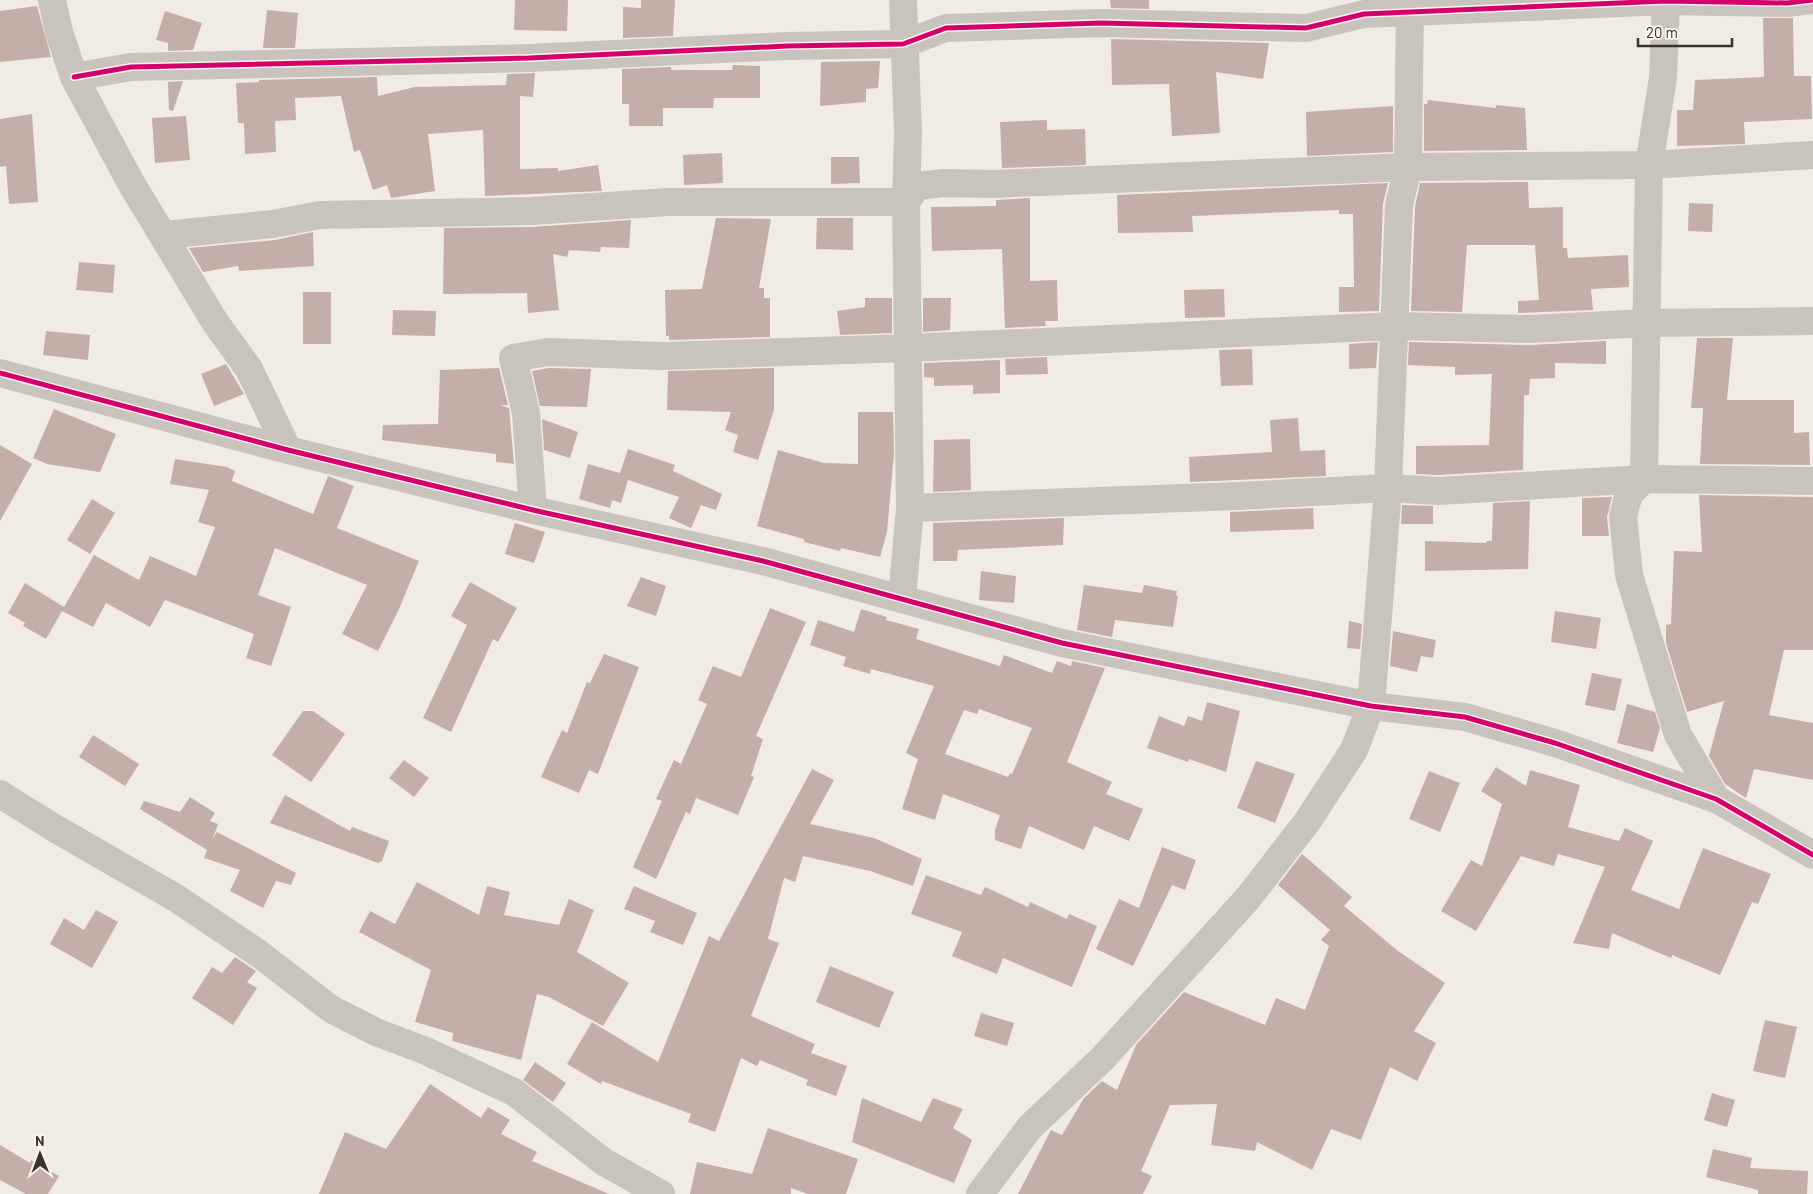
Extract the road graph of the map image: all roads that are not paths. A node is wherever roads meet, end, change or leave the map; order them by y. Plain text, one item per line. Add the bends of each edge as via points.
1 (52, 0) edge
2 (903, 0) edge
3 (1813, 0) edge
4 (1666, 1) edge
5 (1410, 6) edge
6 (903, 44) junction
7 (74, 77) junction
8 (1813, 155) edge
9 (1649, 165) junction
10 (1408, 167) junction
11 (906, 202) junction
12 (164, 235) junction
13 (1813, 321) edge
14 (1646, 323) junction
15 (1395, 326) junction
16 (909, 348) junction
17 (0, 373) edge
18 (288, 450) junction
19 (1644, 479) junction
20 (1813, 481) edge
21 (1388, 488) junction
22 (910, 508) junction
23 (532, 510) junction
24 (902, 598) junction
25 (1371, 706) junction
26 (0, 794) edge
27 (1716, 799) junction
28 (1813, 855) edge
29 (661, 1194) edge
30 (980, 1194) edge

1 - 7 street
2 - 6 street
3 - 4 street via 1787,3
4 - 5 street
4 - 9 street via 1663,78
5 - 6 street via 1306,28 1101,23 946,28
5 - 10 street
6 - 7 street via 768,46 529,58 131,67
6 - 11 street via 908,133
7 - 12 street via 130,184
8 - 9 street
9 - 10 street
9 - 14 street
10 - 11 street via 994,184 944,183 916,186
10 - 15 street via 1399,205
11 - 12 street via 668,202 532,211 320,215 273,224
11 - 16 street
12 - 18 street via 215,322 249,369
13 - 14 street
14 - 15 street via 1531,329
14 - 19 street
15 - 16 street
15 - 21 street
16 - 22 street
16 - 23 street via 662,356 548,352 513,358 526,413
17 - 18 street
18 - 23 street
19 - 20 street
19 - 21 street via 1438,491
19 - 27 street via 1629,494 1623,516 1629,575 1678,735
21 - 22 street
21 - 25 street
22 - 24 street
23 - 24 street via 754,559
24 - 25 street via 1062,643
25 - 27 street via 1465,717 1564,746
25 - 30 street via 1354,750 1307,822 1248,898 1102,1059 1030,1127
26 - 29 street via 176,898 258,953 331,1009 514,1092 604,1162
27 - 28 street

